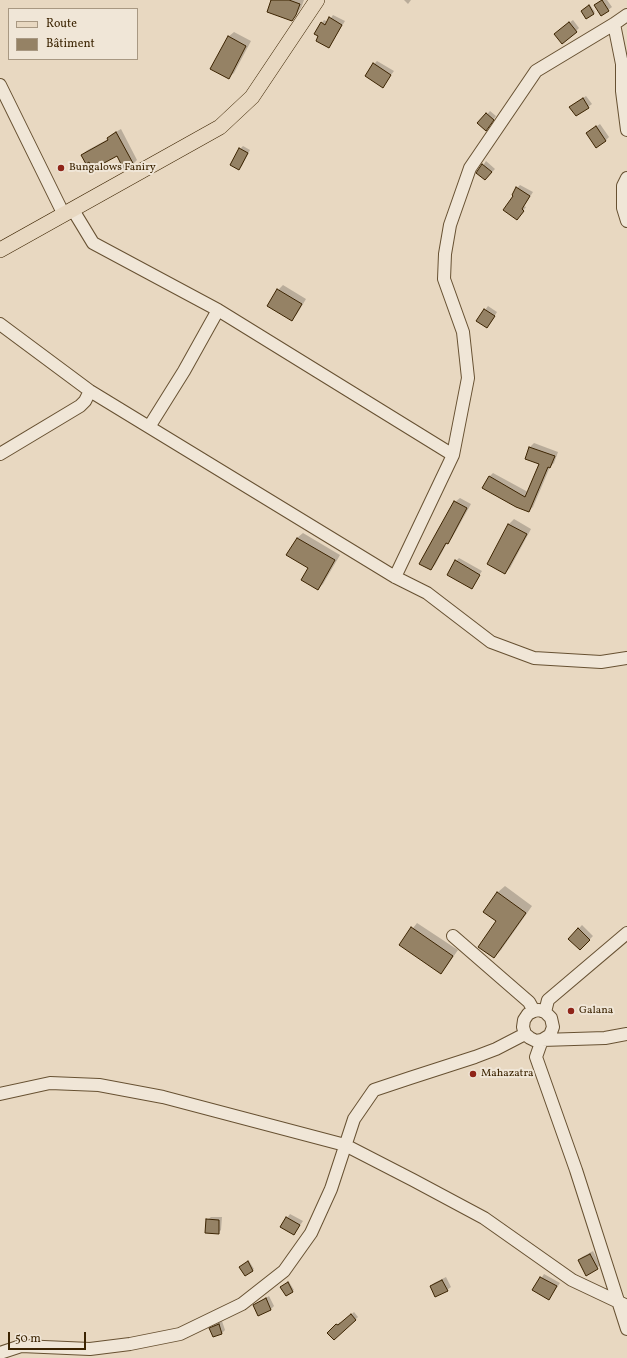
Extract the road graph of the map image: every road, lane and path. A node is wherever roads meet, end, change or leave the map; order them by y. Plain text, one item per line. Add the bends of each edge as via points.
1 (317, 0) edge
2 (627, 15) edge
3 (614, 24) junction
4 (0, 85) edge
5 (627, 130) edge
6 (627, 178) edge
7 (68, 212) junction
8 (627, 221) edge
9 (0, 250) edge
10 (218, 310) junction
11 (0, 324) edge
12 (90, 391) junction
13 (149, 427) junction
14 (0, 454) edge
15 (453, 455) junction
16 (395, 577) junction
17 (627, 658) edge
18 (627, 933) edge
19 (453, 936) dead end
20 (539, 1011) junction
21 (525, 1034) junction
22 (627, 1034) edge
23 (542, 1040) junction
24 (0, 1094) edge
25 (345, 1146) junction
26 (623, 1304) edge
27 (627, 1329) edge
28 (0, 1353) edge

1 - 7 main road via 252,97 220,127
2 - 3 street
3 - 5 street via 622,64
3 - 15 street via 536,71 470,168 450,225 445,254 444,279 463,332 468,378
4 - 7 street
6 - 8 street via 623,186 623,208
7 - 9 main road
7 - 10 street via 93,243
10 - 13 street
10 - 15 street
11 - 12 street
12 - 13 street
12 - 14 street via 80,406
13 - 16 street
15 - 16 street
16 - 17 street via 427,593 491,642 534,658 601,662
18 - 20 street via 548,1000
19 - 20 street
20 - 21 street via 528,1014 524,1020
20 - 23 street via 551,1018 553,1027 550,1035
21 - 23 street via 530,1038
21 - 25 street via 475,1058 374,1090 354,1119
22 - 23 street via 605,1038
23 - 26 street via 536,1057
24 - 25 street via 50,1083 99,1085 163,1097
25 - 26 street via 484,1218 572,1280
25 - 28 street via 331,1189 311,1233 284,1271 242,1304 180,1334 90,1349 21,1346
26 - 27 street

